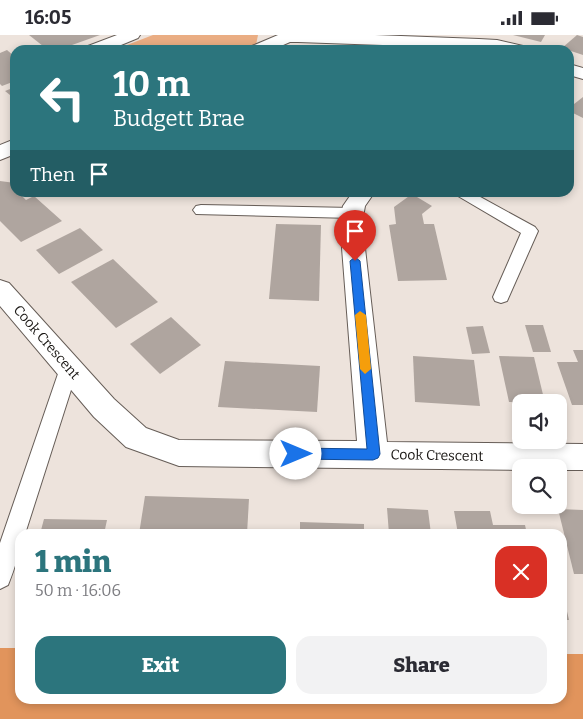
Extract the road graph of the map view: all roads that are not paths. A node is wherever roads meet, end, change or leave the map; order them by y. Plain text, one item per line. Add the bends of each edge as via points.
1 (132, 35) edge
2 (286, 36) edge
3 (422, 38) edge
4 (107, 45) edge
5 (268, 45) edge
6 (497, 45) edge
7 (470, 197) edge
8 (358, 203) edge
9 (201, 210) dead end
10 (0, 289) edge
11 (501, 297) dead end
12 (69, 368) junction
13 (373, 454) junction
14 (583, 457) edge
15 (16, 529) edge
16 (15, 532) edge
17 (0, 577) edge

1 - 4 street
2 - 3 street
2 - 5 street
3 - 6 street
7 - 11 lane via 530,231
8 - 9 lane
8 - 13 street
10 - 12 street, Cook Crescent
12 - 13 street, Cook Crescent via 136,438 179,453
12 - 15 lane
13 - 14 street, Cook Crescent
16 - 17 lane

